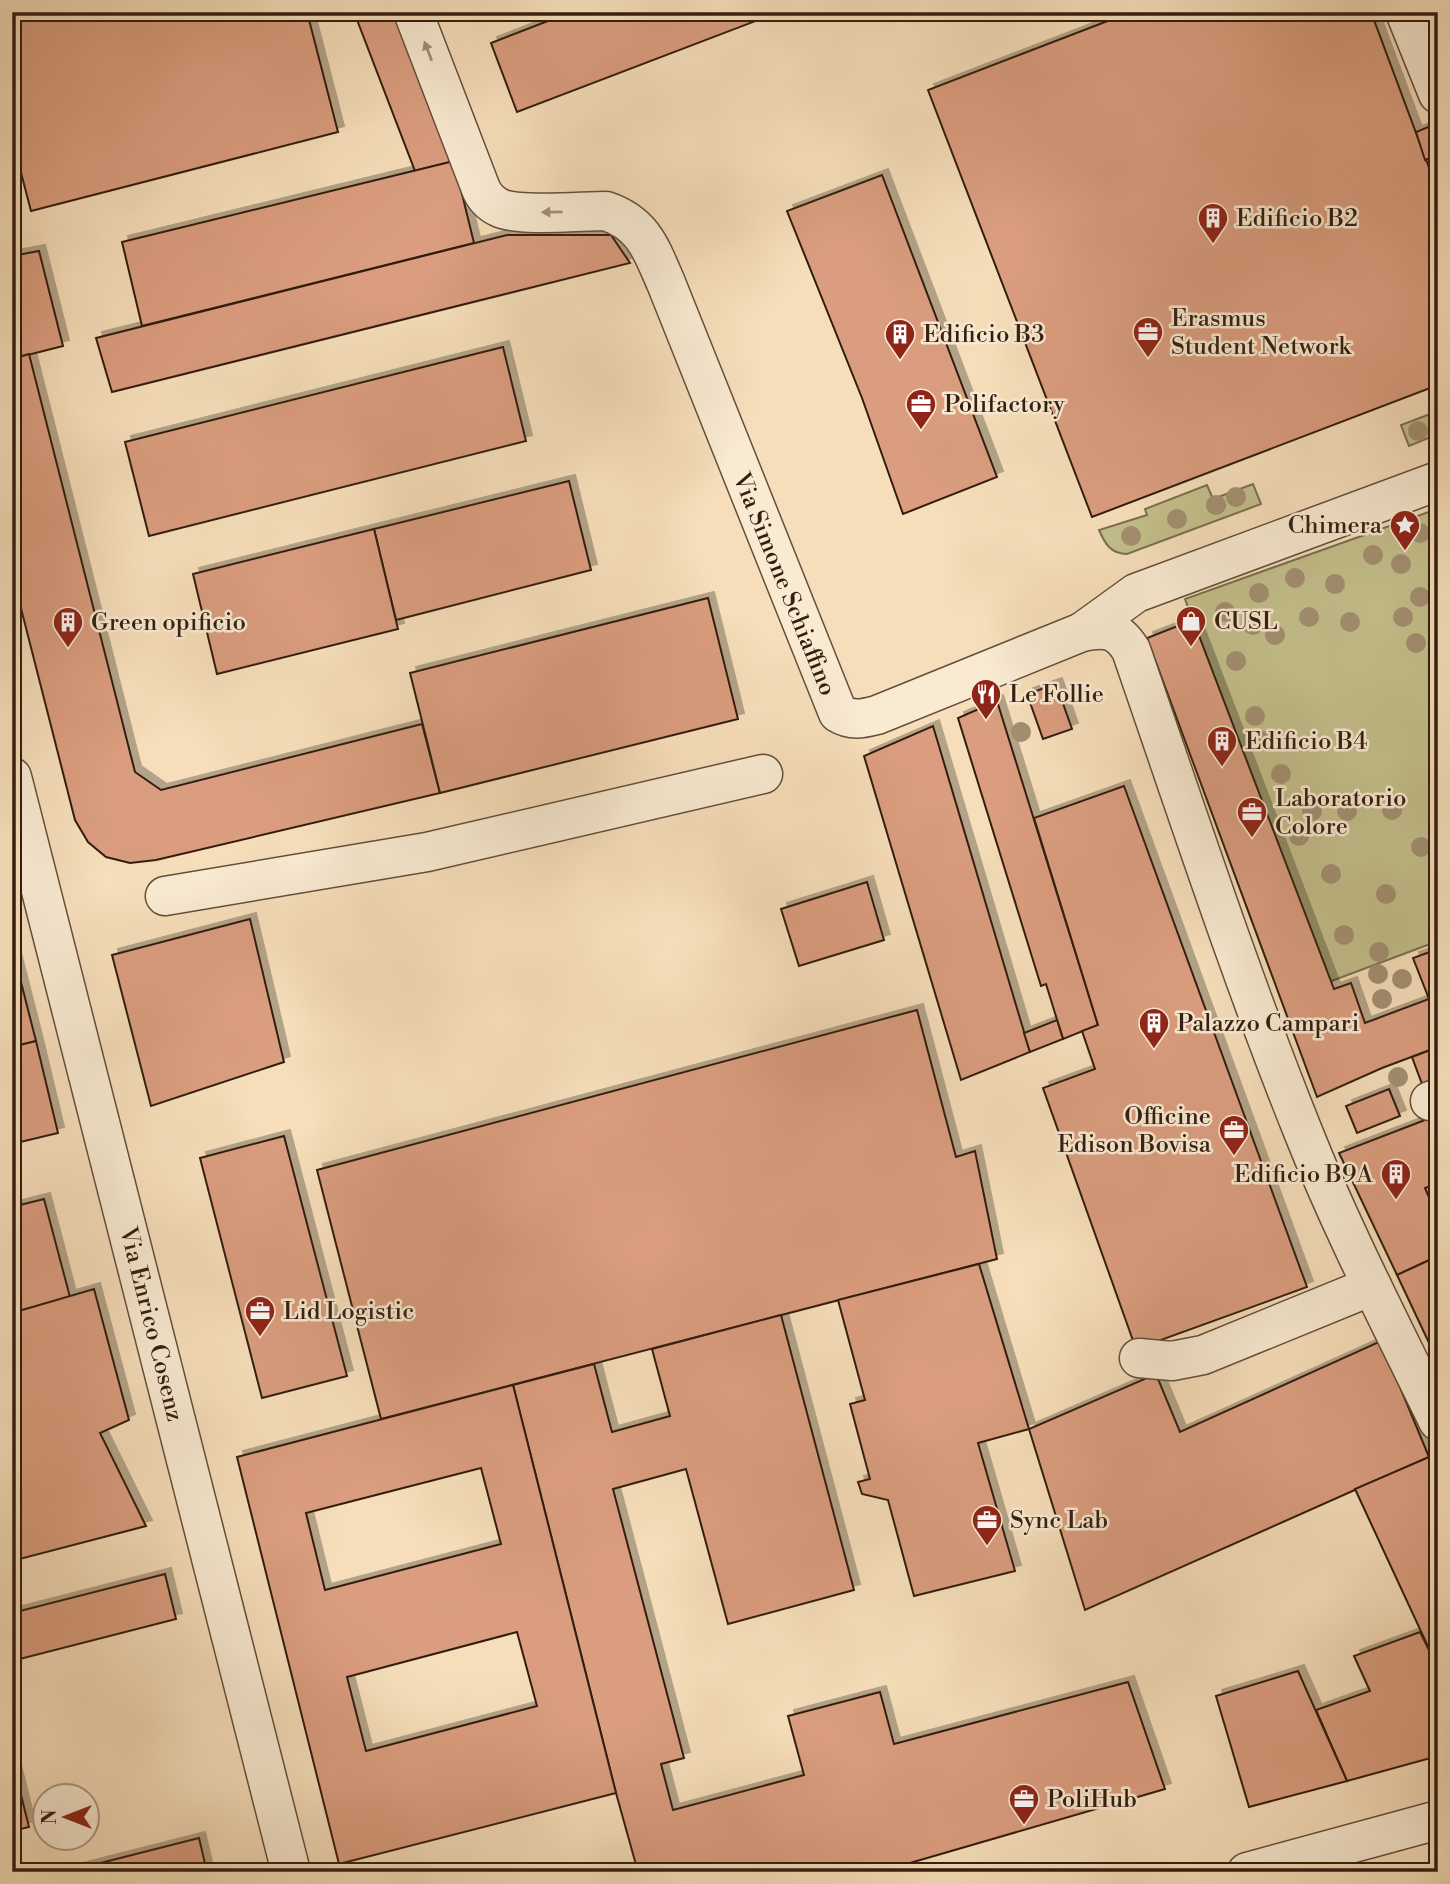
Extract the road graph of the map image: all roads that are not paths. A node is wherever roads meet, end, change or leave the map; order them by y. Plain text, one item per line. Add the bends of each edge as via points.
1 (413, 12) edge
2 (1405, 12) edge
3 (1438, 94) edge
4 (1438, 481) edge
5 (1082, 632) junction
6 (763, 774) dead end
7 (12, 777) edge
8 (165, 896) dead end
9 (1372, 1286) junction
10 (1139, 1358) dead end
11 (1438, 1422) edge
12 (1438, 1820) edge
13 (1251, 1871) edge
14 (290, 1872) edge

5 -> 1 street, Via Simone Schiaffino via 877,716 846,719 838,713 666,283 643,236 632,223 606,211 520,212 487,200
2 - 3 street
4 - 5 street via 1136,593
5 - 9 street, Via Simone Schiaffino via 1116,633 1131,650 1229,938 1305,1135
6 - 8 street via 428,852
7 - 14 street, Via Enrico Cosenz
9 - 10 street via 1203,1355 1172,1361
9 - 11 street, Via Simone Schiaffino
12 - 13 street

